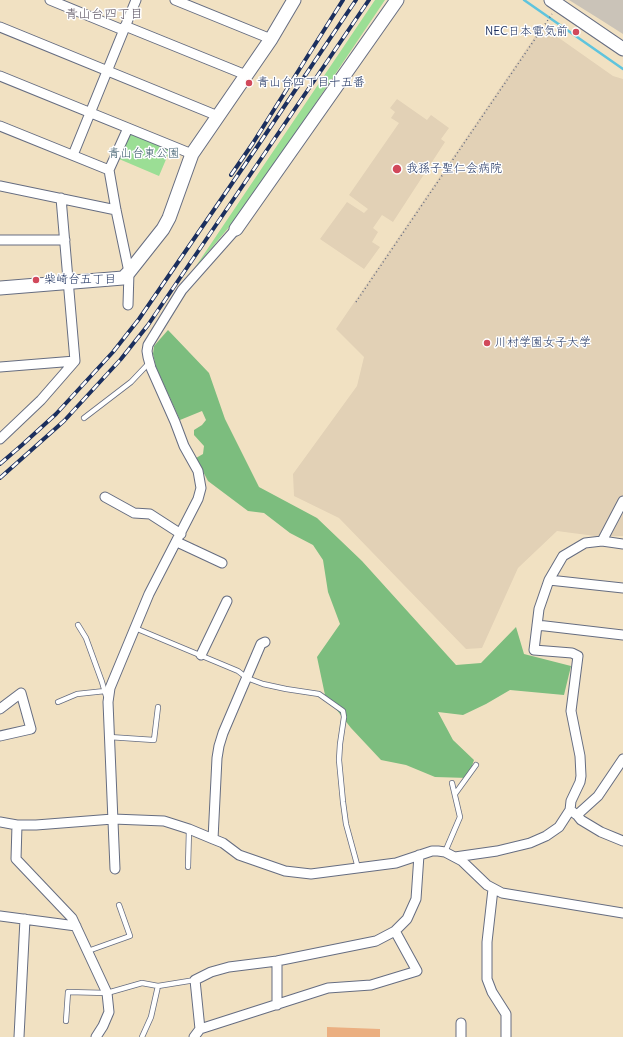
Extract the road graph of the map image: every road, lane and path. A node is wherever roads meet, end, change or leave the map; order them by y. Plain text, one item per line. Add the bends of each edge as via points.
1 (50, 0) edge
2 (136, 0) edge
3 (175, 0) edge
4 (294, 0) edge
5 (398, 0) edge
6 (552, 6) edge
7 (0, 27) edge
8 (124, 28) junction
9 (271, 39) junction
10 (620, 45) edge
11 (107, 70) junction
12 (246, 75) junction
13 (0, 76) edge
14 (90, 112) junction
15 (218, 116) junction
16 (0, 126) edge
17 (128, 128) junction
18 (192, 154) junction
19 (73, 155) junction
20 (109, 170) junction
21 (0, 186) edge
22 (61, 198) junction
23 (116, 210) junction
24 (236, 229) joint
25 (0, 240) edge
26 (65, 240) junction
27 (130, 272) junction
28 (68, 282) junction
29 (0, 288) edge
30 (356, 302) dead end
31 (128, 305) dead end
32 (75, 361) junction
33 (149, 363) junction
34 (0, 367) edge
35 (84, 418) dead end
36 (2, 436) edge
37 (106, 497) dead end
38 (623, 501) edge
39 (179, 538) junction
40 (602, 541) junction
41 (623, 544) edge
42 (222, 563) dead end
43 (549, 580) junction
44 (623, 588) edge
45 (227, 601) dead end
46 (78, 625) dead end
47 (537, 625) junction
48 (135, 628) junction
49 (623, 635) edge
50 (265, 642) dead end
51 (201, 655) junction
52 (247, 678) junction
53 (105, 691) junction
54 (58, 702) dead end
55 (108, 702) junction
56 (158, 707) dead end
57 (0, 709) edge
58 (0, 736) edge
59 (109, 737) junction
60 (623, 759) edge
61 (476, 765) dead end
62 (452, 783) dead end
63 (454, 794) junction
64 (573, 812) junction
65 (113, 819) junction
66 (0, 822) edge
67 (17, 825) junction
68 (189, 829) junction
69 (213, 839) junction
70 (623, 841) edge
71 (445, 852) junction
72 (420, 855) junction
73 (455, 857) junction
74 (188, 867) dead end
75 (358, 868) junction
76 (115, 869) dead end
77 (493, 889) junction
78 (119, 905) dead end
79 (623, 913) edge
80 (0, 916) edge
81 (26, 920) junction
82 (76, 926) junction
83 (395, 932) junction
84 (88, 951) junction
85 (277, 961) junction
86 (195, 980) junction
87 (158, 986) junction
88 (107, 993) junction
89 (277, 1005) junction
90 (66, 1021) dead end
91 (461, 1023) dead end
92 (200, 1028) junction
93 (19, 1037) edge
94 (96, 1037) edge
95 (142, 1037) edge
96 (194, 1037) edge
97 (461, 1037) edge
98 (506, 1037) edge

1 - 8 street
2 - 8 street
3 - 9 street
4 - 9 street
5 - 24 street
6 - 10 street
6 - 30 path
7 - 11 street
8 - 11 street
8 - 12 street
9 - 12 street
11 - 14 street
11 - 15 street
12 - 15 street
13 - 14 street
14 - 17 street
14 - 19 street
15 - 18 street
16 - 19 street
17 - 18 street
17 - 20 street
18 - 27 street via 169,218
19 - 20 street
20 - 23 street
21 - 22 street
22 - 23 street
22 - 26 street
23 - 27 street
24 - 33 street via 182,290 148,345
25 - 26 street
26 - 28 street
27 - 28 street via 123,278
27 - 31 street
28 - 29 street
28 - 32 street
32 - 34 street
32 - 36 street via 41,400
33 - 35 lane via 131,382
33 - 39 street via 184,446 198,470 200,480 198,499
37 - 39 street via 134,513 150,514
38 - 40 street
39 - 42 street
39 - 48 street via 149,594
40 - 41 street
40 - 43 street via 585,543 563,556
43 - 44 street
43 - 47 street via 539,609
45 - 51 street
46 - 53 lane via 86,638
47 - 49 street
47 - 64 street via 534,650 572,653 578,656 571,711 580,756 581,776 571,801
48 - 51 lane
48 - 55 street via 110,688
50 - 52 street via 261,644
51 - 52 lane via 238,671
52 - 69 street via 222,733 219,746
52 - 75 lane via 263,684 318,694 343,711 339,760 343,802
53 - 54 lane via 76,694
53 - 55 lane
55 - 59 street
56 - 59 lane via 154,740
57 - 58 street via 20,693 31,729
59 - 65 street
60 - 64 street via 598,796
61 - 63 lane
62 - 63 lane
63 - 71 lane via 460,817
64 - 70 street via 601,832
64 - 73 street via 559,827 530,843
65 - 67 street
65 - 68 street via 164,822
65 - 76 street
66 - 67 street
67 - 82 street via 16,859 72,918
68 - 69 street
68 - 74 lane
69 - 75 street via 239,855 285,871 311,874
71 - 72 street via 432,851
71 - 73 street
72 - 75 street via 396,863
72 - 83 street via 416,899 407,919
73 - 77 street
77 - 79 street via 502,893
77 - 98 street via 487,942 487,979 506,1014
78 - 84 lane via 130,936
80 - 81 street
81 - 82 street
81 - 93 street
82 - 84 street
83 - 85 street via 376,941
83 - 89 street via 417,971 371,985 328,988
84 - 88 street
85 - 86 street via 229,967 210,972
85 - 89 street
86 - 87 lane
86 - 92 street
87 - 88 lane via 142,983
87 - 95 lane via 151,1016
88 - 90 lane via 68,992
88 - 94 street via 109,1012
89 - 92 street
91 - 97 street
92 - 96 street

